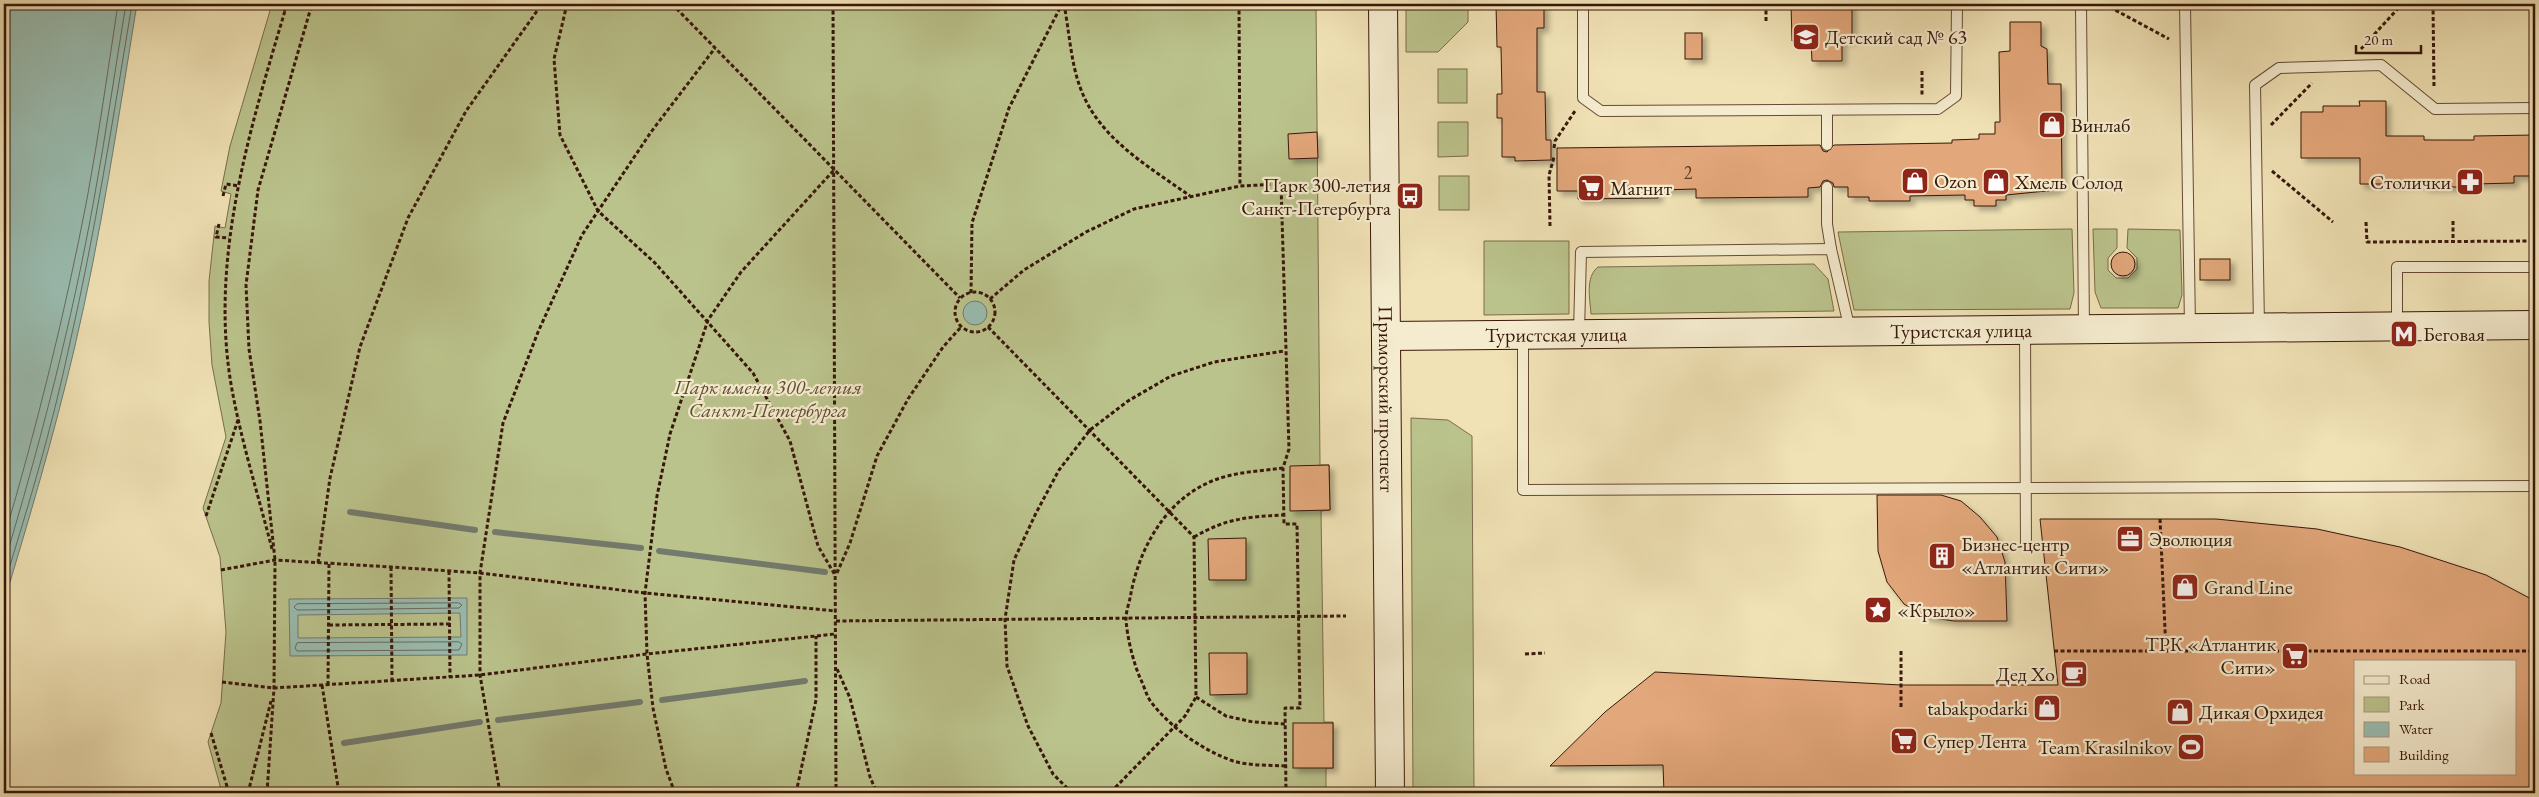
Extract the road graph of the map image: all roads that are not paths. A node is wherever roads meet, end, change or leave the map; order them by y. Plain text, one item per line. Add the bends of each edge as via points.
1 (1383, 4) edge
2 (1583, 4) edge
3 (1959, 4) edge
4 (2081, 4) edge
5 (2185, 4) edge
6 (2535, 108) edge
7 (1827, 110) junction
8 (1827, 145) dead end
9 (1827, 187) dead end
10 (1831, 249) junction
11 (2535, 267) edge
12 (2535, 325) edge
13 (2397, 326) junction
14 (2190, 328) junction
15 (2259, 328) junction
16 (2025, 330) junction
17 (2084, 330) junction
18 (1851, 332) junction
19 (1579, 334) junction
20 (1523, 335) junction
21 (1386, 336) junction
22 (2535, 486) edge
23 (2025, 488) junction
24 (2026, 547) dead end
25 (1390, 793) edge

1 - 21 street, Приморский проспект
2 - 7 lane via 1583,98 1601,111
3 - 7 lane via 1956,96 1938,109
4 - 17 lane
5 - 14 lane
6 - 15 lane via 2435,109 2381,65 2279,68 2255,85
7 - 8 lane
9 - 10 lane
10 - 18 lane
10 - 19 lane via 1581,252
11 - 13 lane via 2397,267
12 - 13 street, Туристская улица
13 - 15 street, Туристская улица
14 - 15 street, Туристская улица
14 - 17 street, Туристская улица
16 - 17 street, Туристская улица
16 - 18 street, Туристская улица
16 - 23 lane
18 - 19 street, Туристская улица
19 - 20 street, Туристская улица
20 - 21 street, Туристская улица
20 - 23 lane via 1524,490
21 - 25 street, Приморский проспект
22 - 23 lane
23 - 24 lane

